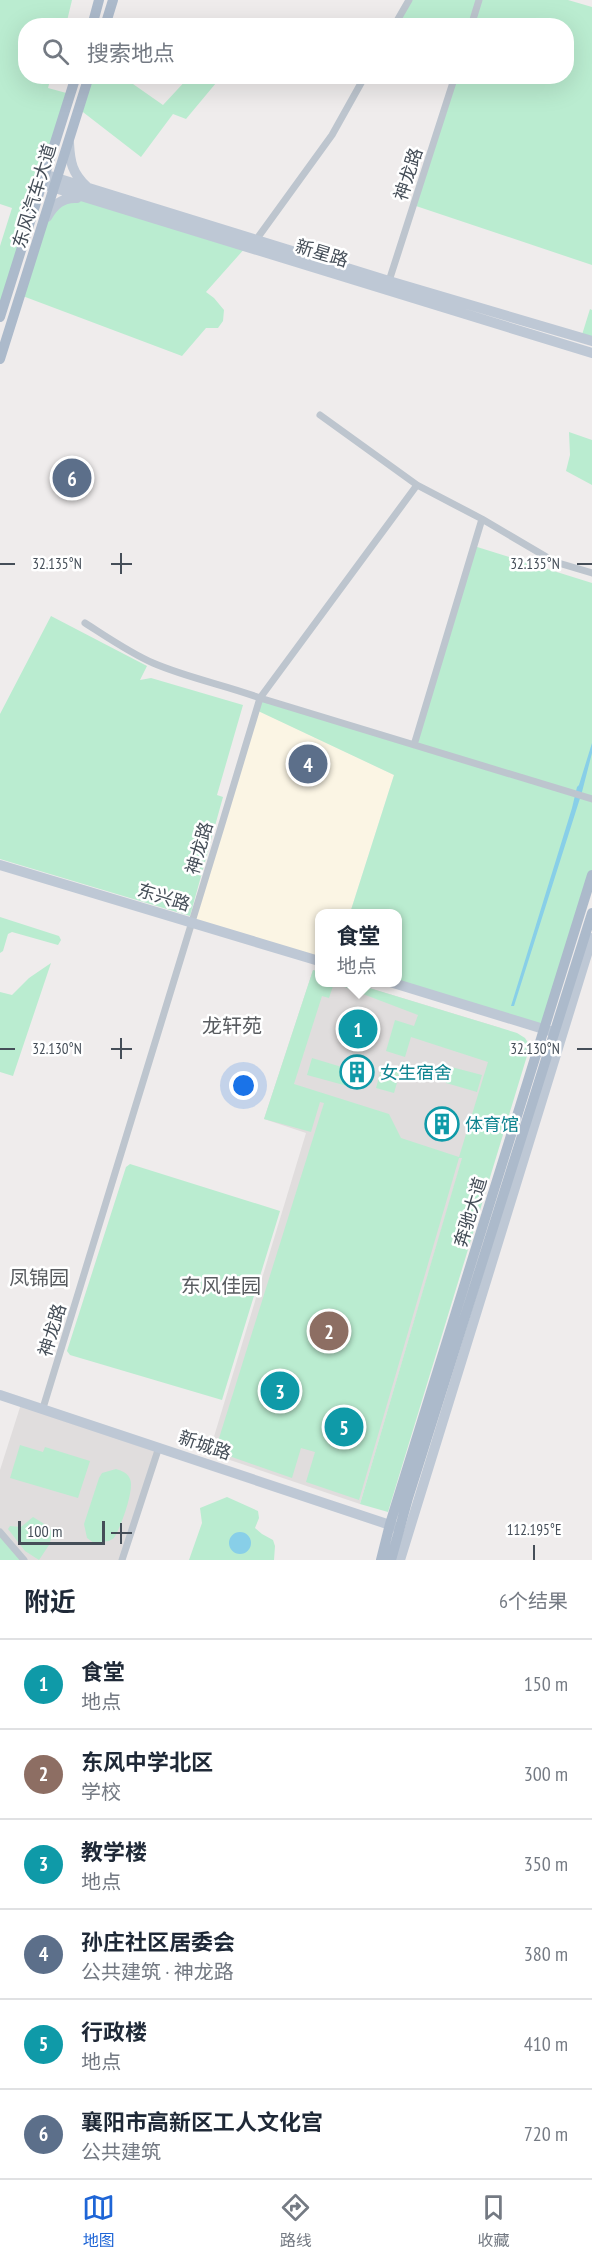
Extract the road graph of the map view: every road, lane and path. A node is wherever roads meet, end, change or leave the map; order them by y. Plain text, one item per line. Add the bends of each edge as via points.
1 (99, 0) edge
2 (113, 0) edge
3 (409, 0) edge
4 (479, 0) edge
5 (94, 18) edge
6 (107, 18) edge
7 (399, 18) edge
8 (473, 18) edge
9 (74, 84) edge
10 (86, 84) edge
11 (361, 84) edge
12 (452, 84) edge
13 (69, 140) junction
14 (44, 180) junction
15 (56, 183) junction
16 (89, 194) junction
17 (44, 222) junction
18 (256, 240) junction
19 (389, 281) junction
20 (0, 317) edge
21 (592, 341) edge
22 (592, 353) edge
23 (0, 359) edge
24 (320, 415) dead end
25 (417, 485) junction
26 (482, 519) junction
27 (592, 573) edge
28 (85, 624) dead end
29 (260, 698) junction
30 (414, 745) junction
31 (592, 799) edge
32 (0, 864) edge
33 (592, 875) edge
34 (592, 913) edge
35 (193, 923) junction
36 (592, 938) edge
37 (315, 960) edge
38 (402, 986) edge
39 (549, 1030) junction
40 (537, 1098) junction
41 (0, 1395) edge
42 (44, 1408) junction
43 (159, 1447) junction
44 (413, 1499) junction
45 (394, 1526) junction
46 (0, 1532) edge
47 (24, 1560) edge
48 (122, 1560) edge
49 (381, 1560) edge
50 (391, 1560) edge
51 (400, 1560) edge

1 - 5 main road
2 - 6 main road
3 - 7 street
4 - 8 street
9 - 14 main road, 东风汽车大道
10 - 13 main road, 东风汽车大道
11 - 18 street via 332,135
12 - 19 street, 神龙路
13 - 15 main road, 东风汽车大道
13 - 16 main road via 70,165
14 - 15 main road, 新星路
14 - 20 main road, 东风汽车大道
15 - 16 main road, 新星路
15 - 17 main road, 东风汽车大道
16 - 17 main road via 69,197 54,205
16 - 18 main road, 新星路
16 - 22 main road, 新星路
17 - 23 main road, 东风汽车大道
18 - 19 main road, 新星路
19 - 21 main road, 新星路
24 - 25 street
25 - 26 street
25 - 29 street, 神龙路
26 - 27 street via 555,562
26 - 30 street
28 - 29 street via 152,663
29 - 30 street
29 - 35 street, 神龙路
30 - 31 street
32 - 35 main road, 东兴路
33 - 39 main road, 奔驰大道
34 - 39 main road, 奔驰大道
35 - 37 main road, 东兴路
35 - 42 street, 神龙路
36 - 40 main road
38 - 39 main road
39 - 40 main road, 奔驰大道
39 - 45 main road, 奔驰大道
40 - 44 main road, 奔驰大道
41 - 42 main road, 新城路
42 - 43 main road, 新城路
43 - 45 main road, 新城路
43 - 48 street
44 - 45 main road, 奔驰大道
44 - 51 main road
45 - 49 main road, 奔驰大道
45 - 50 main road, 奔驰大道
46 - 47 street

